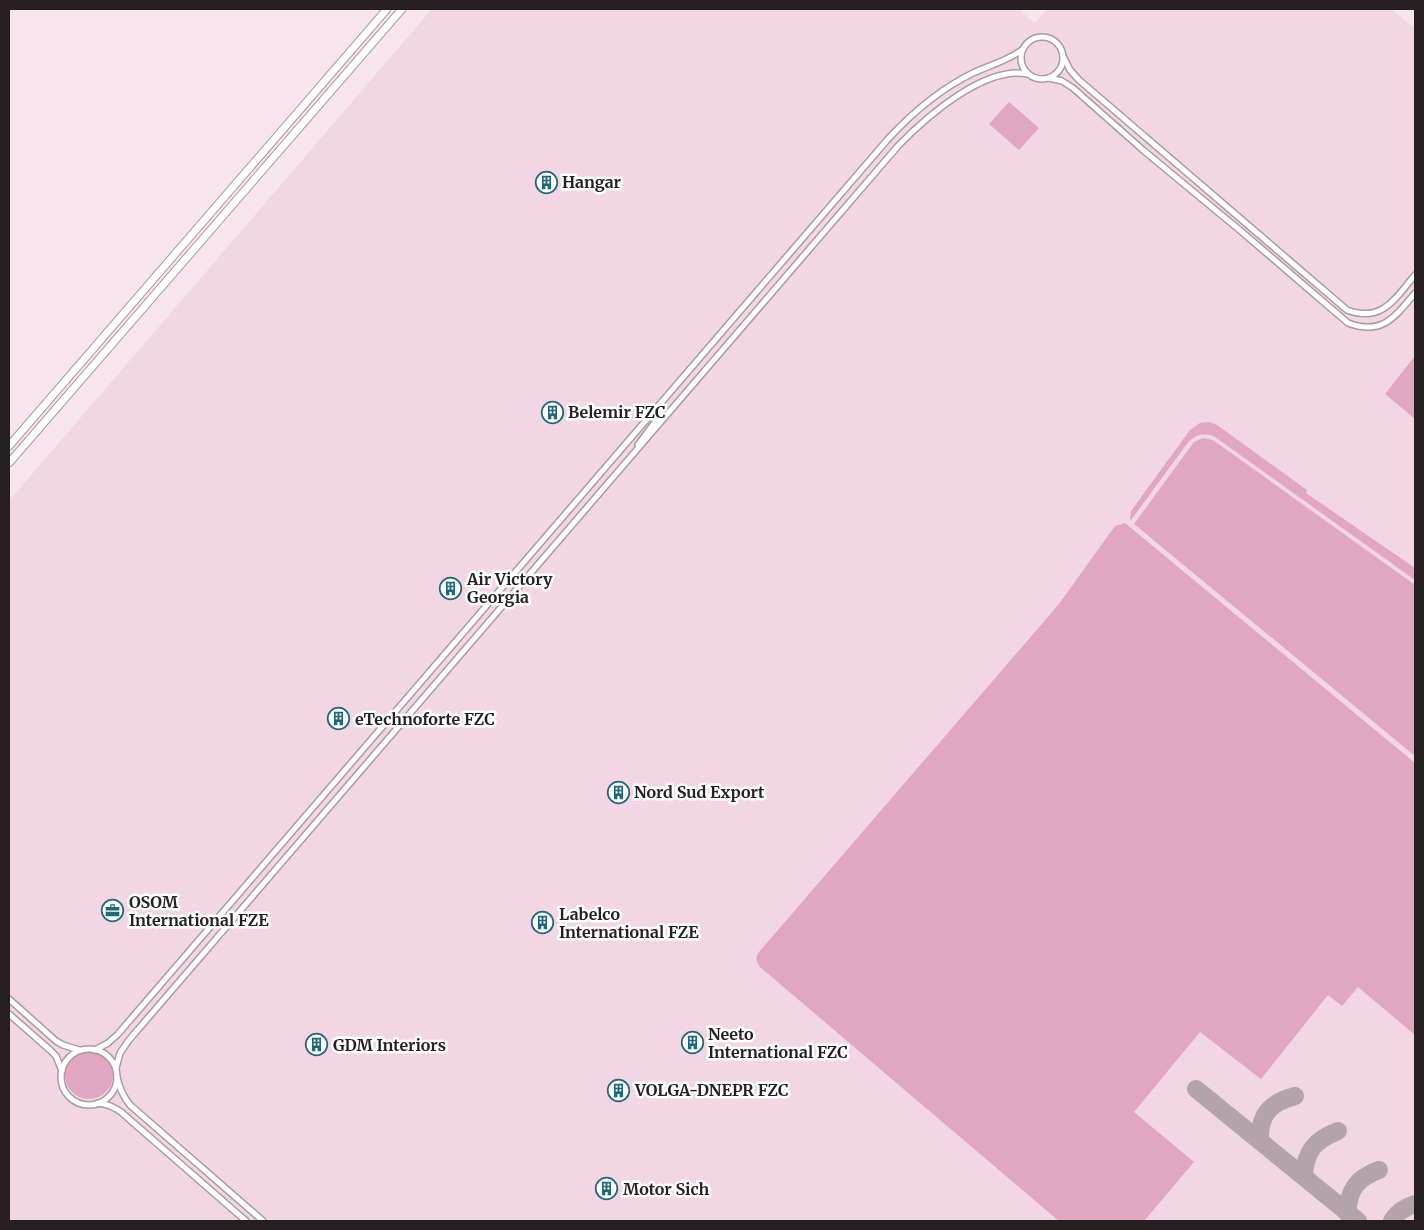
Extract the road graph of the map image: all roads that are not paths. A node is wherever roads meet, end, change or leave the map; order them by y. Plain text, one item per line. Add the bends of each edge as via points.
1 (387, 9) edge
2 (402, 9) edge
3 (1022, 50) junction
4 (1064, 58) junction
5 (1028, 74) junction
6 (1049, 78) junction
7 (1415, 275) edge
8 (1415, 293) edge
9 (121, 317) junction
10 (128, 325) junction
11 (658, 406) junction
12 (9, 446) edge
13 (635, 452) junction
14 (9, 463) edge
15 (9, 999) edge
16 (9, 1014) edge
17 (95, 1050) junction
18 (80, 1051) junction
19 (116, 1068) junction
20 (62, 1072) junction
21 (117, 1077) junction
22 (98, 1103) junction
23 (246, 1221) edge
24 (264, 1221) edge

1 - 9 street
2 - 10 street
3 - 4 street via 1036,37 1048,37 1058,43
3 - 5 street via 1021,63
3 - 11 street via 950,86 906,119
4 - 6 street via 1060,70
4 - 7 street via 1079,80 1348,310 1376,313 1393,302
5 - 6 street via 1034,78
5 - 13 street via 1006,73 976,86 941,107 916,128
6 - 8 street via 1073,88 1348,323 1358,327 1380,326 1390,321
9 - 10 street via 127,317
9 - 12 street
10 - 14 street
11 - 13 street via 661,414
11 - 17 street via 118,1034
13 - 19 street via 129,1040 120,1053
15 - 18 street via 56,1041
16 - 20 street via 50,1050
17 - 18 street
17 - 19 street via 108,1056
18 - 20 street via 68,1059
19 - 21 street
20 - 22 street via 64,1087 73,1099 87,1104
21 - 22 street via 112,1093
21 - 24 street via 130,1105
22 - 23 street via 122,1112

